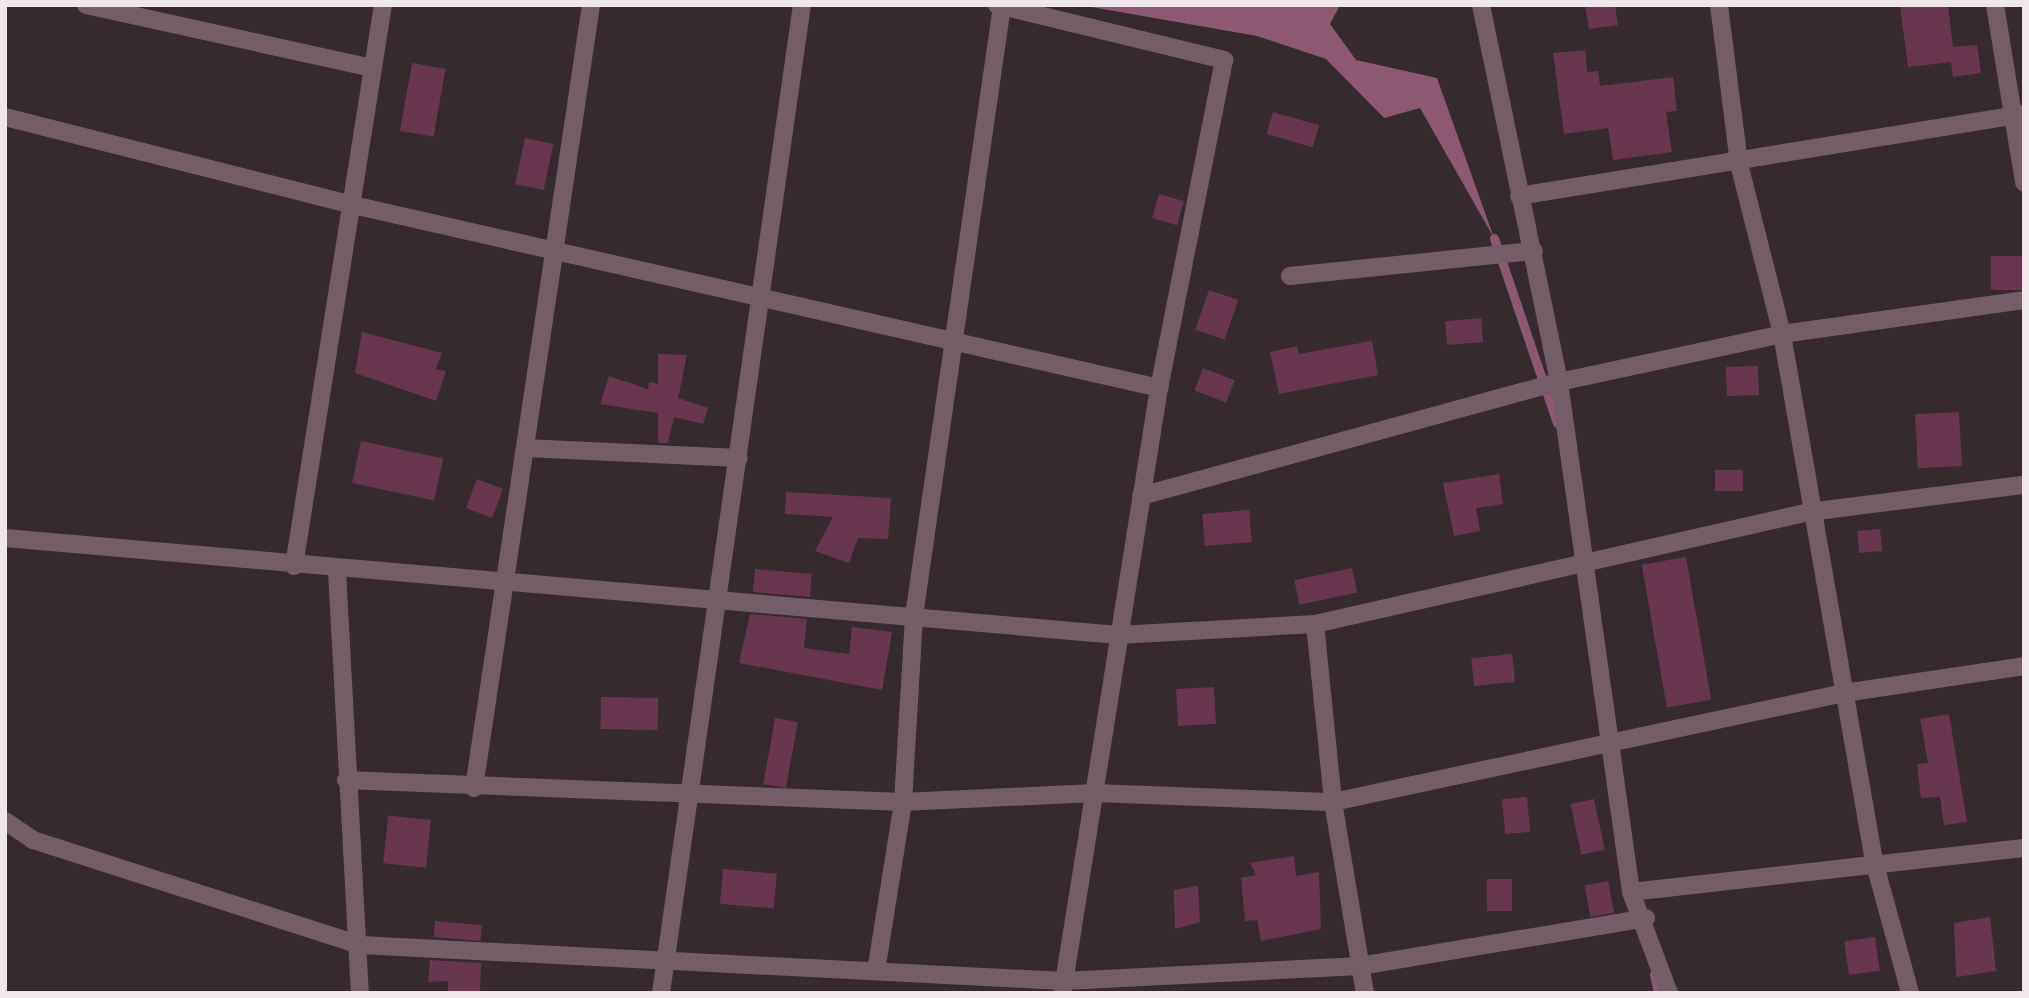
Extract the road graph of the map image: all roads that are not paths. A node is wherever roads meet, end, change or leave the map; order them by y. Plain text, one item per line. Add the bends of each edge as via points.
1 (86, 5) edge
2 (383, 5) edge
3 (591, 5) edge
4 (802, 5) edge
5 (1481, 5) edge
6 (1719, 5) edge
7 (1995, 5) edge
8 (1000, 6) edge
9 (372, 68) junction
10 (2018, 115) edge
11 (5, 117) edge
12 (1739, 164) junction
13 (2024, 183) edge
14 (1519, 196) junction
15 (353, 205) junction
16 (554, 250) junction
17 (1534, 251) junction
18 (1290, 276) dead end
19 (761, 298) junction
20 (2024, 300) edge
21 (1782, 334) junction
22 (953, 341) junction
23 (1559, 382) junction
24 (1158, 388) junction
25 (525, 448) junction
26 (739, 458) junction
27 (2024, 485) edge
28 (1141, 496) junction
29 (1809, 512) junction
30 (5, 538) edge
31 (1584, 562) junction
32 (294, 566) junction
33 (337, 571) junction
34 (504, 580) junction
35 (719, 599) junction
36 (914, 616) junction
37 (1315, 624) junction
38 (1118, 635) junction
39 (2024, 666) edge
40 (1844, 693) junction
41 (1612, 740) junction
42 (346, 780) junction
43 (474, 788) junction
44 (1095, 793) junction
45 (692, 796) junction
46 (903, 802) junction
47 (1333, 802) junction
48 (5, 821) edge
49 (2024, 848) edge
50 (1874, 861) junction
51 (1631, 892) junction
52 (1646, 918) junction
53 (360, 945) junction
54 (665, 960) junction
55 (1360, 966) junction
56 (876, 971) junction
57 (1063, 987) edge
58 (360, 993) edge
59 (661, 993) edge
60 (1365, 993) edge
61 (1669, 993) edge
62 (1910, 993) edge

1 - 9 street
2 - 9 street
3 - 16 street
4 - 19 street
5 - 14 street
6 - 12 street
7 - 10 street
8 - 22 street
8 - 24 street via 1224,60
9 - 15 street
10 - 12 street
10 - 13 street
11 - 15 street
12 - 14 street
12 - 21 street
14 - 17 street
15 - 16 street
15 - 32 street
16 - 19 street
16 - 25 street
17 - 18 street
17 - 23 street
19 - 22 street
19 - 26 street
20 - 21 street
21 - 23 street
21 - 29 street
22 - 24 street
22 - 36 street
23 - 28 street
23 - 31 street
24 - 28 street
25 - 26 street
25 - 34 street
26 - 35 street
27 - 29 street
28 - 38 street
29 - 31 street
29 - 40 street
30 - 32 street
31 - 37 street
31 - 41 street
32 - 33 street
33 - 34 street
33 - 42 street
34 - 35 street
34 - 43 street
35 - 36 street
35 - 45 street
36 - 38 street
36 - 46 street
37 - 38 street
37 - 47 street
38 - 44 street
39 - 40 street
40 - 41 street
40 - 50 street
41 - 47 street
41 - 51 street
42 - 43 street
42 - 53 street
43 - 45 street
44 - 46 street
44 - 47 street
44 - 57 street
45 - 46 street
45 - 54 street
46 - 56 street
47 - 55 street
48 - 53 street via 33,840
49 - 50 street
50 - 51 street
50 - 62 street
51 - 52 street
52 - 55 street
52 - 61 street
53 - 54 street
53 - 58 street
54 - 56 street
54 - 59 street
55 - 57 street
55 - 60 street
56 - 57 street

